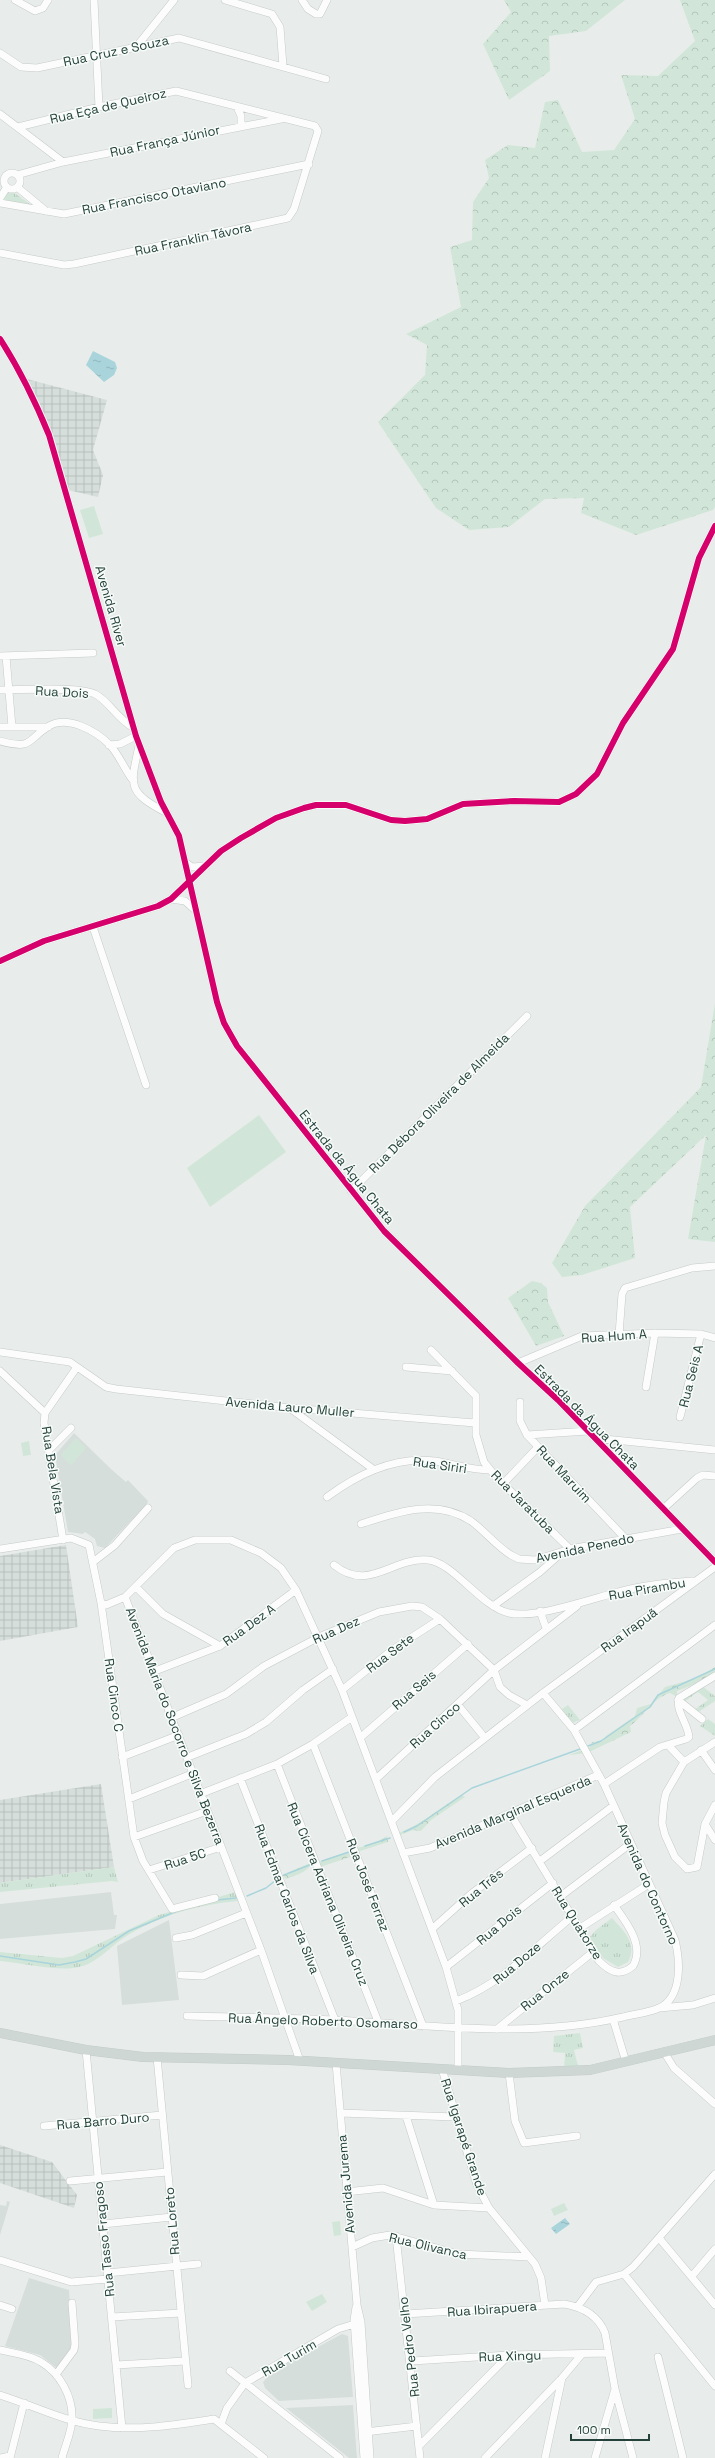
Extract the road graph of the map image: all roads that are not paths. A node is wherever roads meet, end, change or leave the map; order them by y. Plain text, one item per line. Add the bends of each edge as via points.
1 (14, 0) edge
2 (48, 0) edge
3 (94, 0) edge
4 (174, 0) edge
5 (225, 0) edge
6 (302, 0) edge
7 (327, 0) edge
8 (137, 46) junction
9 (0, 53) edge
10 (96, 56) junction
11 (283, 66) junction
12 (326, 79) dead end
13 (99, 106) junction
14 (237, 106) junction
15 (0, 114) edge
16 (285, 118) junction
17 (241, 126) junction
18 (315, 126) joint
19 (18, 127) junction
20 (47, 151) junction
21 (63, 162) junction
22 (309, 164) junction
23 (44, 167) junction
24 (17, 176) junction
25 (4, 183) edge
26 (17, 187) junction
27 (0, 198) edge
28 (0, 203) edge
29 (46, 211) junction
30 (0, 253) edge
31 (0, 339) edge
32 (715, 526) edge
33 (93, 653) dead end
34 (3, 656) edge
35 (0, 690) edge
36 (9, 690) junction
37 (0, 727) edge
38 (12, 727) junction
39 (48, 727) junction
40 (134, 728) junction
41 (136, 736) junction
42 (0, 741) edge
43 (109, 745) junction
44 (139, 746) junction
45 (132, 779) junction
46 (167, 813) junction
47 (185, 862) junction
48 (206, 866) junction
49 (189, 883) junction
50 (171, 899) junction
51 (196, 910) junction
52 (93, 926) junction
53 (0, 961) edge
54 (527, 1016) dead end
55 (146, 1085) dead end
56 (351, 1191) junction
57 (715, 1266) edge
58 (655, 1333) junction
59 (701, 1334) junction
60 (619, 1335) junction
61 (715, 1338) edge
62 (431, 1350) dead end
63 (0, 1352) edge
64 (518, 1363) junction
65 (77, 1367) junction
66 (406, 1367) dead end
67 (0, 1371) edge
68 (452, 1371) junction
69 (646, 1387) dead end
70 (520, 1402) dead end
71 (290, 1408) junction
72 (45, 1413) junction
73 (680, 1417) dead end
74 (475, 1423) junction
75 (71, 1428) dead end
76 (588, 1431) junction
77 (527, 1435) junction
78 (594, 1438) junction
79 (538, 1447) junction
80 (49, 1450) junction
81 (715, 1450) edge
82 (373, 1469) junction
83 (489, 1470) junction
84 (715, 1476) edge
85 (503, 1484) junction
86 (327, 1497) dead end
87 (148, 1508) dead end
88 (663, 1509) junction
89 (361, 1524) dead end
90 (682, 1529) junction
91 (625, 1538) junction
92 (63, 1540) junction
93 (0, 1549) edge
94 (570, 1549) junction
95 (561, 1553) junction
96 (535, 1560) junction
97 (93, 1562) junction
98 (715, 1562) edge
99 (334, 1565) dead end
100 (715, 1567) edge
101 (540, 1572) junction
102 (693, 1581) junction
103 (665, 1584) junction
104 (136, 1587) junction
105 (296, 1590) junction
106 (126, 1597) junction
107 (670, 1600) junction
108 (101, 1604) junction
109 (579, 1604) junction
110 (493, 1606) junction
111 (540, 1611) junction
112 (440, 1619) junction
113 (715, 1625) edge
114 (546, 1628) junction
115 (319, 1637) junction
116 (468, 1644) junction
117 (220, 1646) junction
118 (333, 1669) junction
119 (494, 1670) junction
120 (155, 1671) junction
121 (715, 1676) edge
122 (342, 1690) junction
123 (544, 1693) junction
124 (678, 1700) junction
125 (458, 1705) junction
126 (527, 1705) junction
127 (173, 1717) junction
128 (352, 1717) junction
129 (702, 1718) dead end
130 (574, 1730) junction
131 (179, 1734) junction
132 (360, 1737) junction
133 (485, 1738) junction
134 (715, 1742) edge
135 (313, 1744) junction
136 (669, 1746) junction
137 (701, 1750) junction
138 (122, 1757) junction
139 (188, 1758) junction
140 (684, 1762) junction
141 (277, 1764) junction
142 (715, 1770) edge
143 (194, 1773) junction
144 (598, 1775) junction
145 (240, 1778) junction
146 (376, 1779) junction
147 (604, 1784) junction
148 (200, 1794) junction
149 (129, 1799) junction
150 (715, 1804) edge
151 (613, 1806) junction
152 (207, 1811) junction
153 (511, 1815) junction
154 (392, 1821) junction
155 (705, 1824) junction
156 (134, 1837) junction
157 (715, 1840) edge
158 (630, 1844) junction
159 (221, 1847) junction
160 (532, 1848) junction
161 (403, 1853) junction
162 (540, 1861) junction
163 (149, 1870) junction
164 (553, 1883) junction
165 (649, 1884) junction
166 (561, 1896) junction
167 (215, 1898) dead end
168 (614, 1905) junction
169 (246, 1913) junction
170 (573, 1916) junction
171 (580, 1928) junction
172 (432, 1929) junction
173 (176, 1938) dead end
174 (261, 1950) junction
175 (593, 1952) junction
176 (446, 1967) junction
177 (181, 1975) dead end
178 (715, 1998) edge
179 (456, 2001) junction
180 (660, 2008) junction
181 (186, 2016) dead end
182 (286, 2019) junction
183 (613, 2019) junction
184 (335, 2020) junction
185 (379, 2024) junction
186 (423, 2026) junction
187 (459, 2028) junction
188 (497, 2029) junction
189 (0, 2033) edge
190 (715, 2040) edge
191 (86, 2050) junction
192 (664, 2052) junction
193 (157, 2058) junction
194 (300, 2061) junction
195 (626, 2062) junction
196 (336, 2063) junction
197 (442, 2069) junction
198 (458, 2070) junction
199 (509, 2073) junction
200 (715, 2104) edge
201 (340, 2113) junction
202 (162, 2115) junction
203 (406, 2116) junction
204 (456, 2116) junction
205 (93, 2122) junction
206 (44, 2126) dead end
207 (577, 2136) dead end
208 (167, 2172) junction
209 (715, 2174) edge
210 (98, 2177) junction
211 (70, 2181) dead end
212 (346, 2192) junction
213 (434, 2205) junction
214 (489, 2208) junction
215 (172, 2217) junction
216 (103, 2224) junction
217 (396, 2236) junction
218 (659, 2238) junction
219 (352, 2247) junction
220 (715, 2249) edge
221 (529, 2257) junction
222 (0, 2260) edge
223 (198, 2264) dead end
224 (176, 2266) junction
225 (624, 2274) junction
226 (107, 2276) junction
227 (692, 2276) junction
228 (72, 2303) dead end
229 (0, 2305) edge
230 (544, 2305) junction
231 (715, 2305) edge
232 (578, 2306) junction
233 (12, 2309) dead end
234 (181, 2313) junction
235 (405, 2314) junction
236 (112, 2317) junction
237 (357, 2322) junction
238 (0, 2350) edge
239 (608, 2353) junction
240 (582, 2354) junction
241 (509, 2355) junction
242 (658, 2357) dead end
243 (185, 2361) junction
244 (412, 2361) junction
245 (116, 2365) junction
246 (230, 2371) dead end
247 (57, 2373) junction
248 (562, 2378) junction
249 (245, 2383) junction
250 (188, 2385) dead end
251 (715, 2386) edge
252 (615, 2389) junction
253 (0, 2395) edge
254 (24, 2403) junction
255 (227, 2408) junction
256 (606, 2416) junction
257 (623, 2417) junction
258 (214, 2419) junction
259 (72, 2420) junction
260 (221, 2424) junction
261 (417, 2426) junction
262 (122, 2428) junction
263 (366, 2432) junction
264 (420, 2445) junction
265 (10, 2457) edge
266 (0, 2458) edge
267 (62, 2458) edge
268 (264, 2458) edge
269 (340, 2458) edge
270 (364, 2458) edge
271 (370, 2458) edge
272 (420, 2458) edge
273 (485, 2458) edge
274 (545, 2458) edge
275 (595, 2458) edge
276 (633, 2458) edge
277 (683, 2458) edge

1 - 2 street via 35,12 44,8
3 - 10 street
4 - 8 street
5 - 11 street via 272,14 280,27
6 - 7 street via 308,9 316,14 320,14
8 - 10 street, Rua Cruz e Souza
8 - 11 street, Rua Cruz e Souza via 179,38
9 - 10 street, Rua Cruz e Souza via 14,63 29,68
10 - 13 street
11 - 12 street, Rua Cruz e Souza
13 - 14 street, Rua Eça de Queiroz via 176,91
13 - 19 street, Rua Eça de Queiroz
14 - 16 street, Rua Eça de Queiroz
14 - 17 street
15 - 19 street
16 - 17 street, Rua França Júnior
16 - 18 street, Rua Eça de Queiroz
17 - 21 street, Rua França Júnior
18 - 22 street, Rua Franklin Távora via 318,136
19 - 20 street
20 - 21 street
20 - 23 street via 48,161
21 - 23 street, Rua França Júnior
22 - 29 street, Rua Francisco Otaviano via 64,214
22 - 30 street, Rua Franklin Távora via 292,213 284,220 74,264
23 - 24 street, Rua França Júnior
24 - 25 street via 10,174
24 - 26 street via 20,180
25 - 26 street via 13,189
25 - 27 street
26 - 29 street
28 - 29 street, Rua Francisco Otaviano
31 - 40 street, Avenida River via 35,400 51,442
32 - 48 street via 699,558 673,650 624,723 600,770 576,794 559,802 514,800 463,804 427,819 405,821 391,820 346,805 316,806 289,813 262,825 221,852
33 - 34 street
34 - 36 street
35 - 36 street, Rua Dois
36 - 38 street
36 - 40 street, Rua Dois via 95,693 120,719
37 - 38 street
38 - 39 street
39 - 42 street via 30,742 22,745
39 - 43 street via 69,722 88,730
40 - 41 street, Avenida River
41 - 43 street via 120,744
41 - 44 street, Avenida River
43 - 45 street
44 - 45 street, Avenida River
44 - 46 street, Avenida River
45 - 46 street via 134,787 144,800
46 - 47 street, Avenida River via 178,836
47 - 48 street via 192,866
47 - 49 street, Avenida River
48 - 49 street
49 - 50 street
49 - 51 street, Estrada da Água Chata
50 - 51 street via 185,901
50 - 52 street via 137,914
51 - 56 street, Estrada da Água Chata via 224,1023 237,1046
52 - 53 street via 44,941
52 - 55 street
54 - 56 street, Rua Débora Oliveira de Almeida
56 - 64 street, Estrada da Água Chata via 404,1252
57 - 60 street via 692,1268 626,1288 622,1294
58 - 59 street, Rua Hum A
58 - 60 street, Rua Hum A
58 - 69 street
59 - 61 street, Rua Hum A
59 - 73 street, Rua Seis A
60 - 64 street, Rua Hum A via 582,1336
62 - 68 street, Rua Jaratuba
63 - 65 street via 59,1359
64 - 76 street, Estrada da Água Chata
65 - 71 street, Avenida Lauro Muller via 106,1387
65 - 72 street
66 - 68 street
67 - 72 street, Rua Bela Vista
68 - 74 street, Rua Jaratuba via 476,1396
70 - 77 street, Rua Maruim via 520,1421
71 - 74 street, Avenida Lauro Muller
71 - 82 street
72 - 80 street, Rua Bela Vista via 44,1423
74 - 83 street, Rua Jaratuba via 480,1453
75 - 80 street
76 - 77 street
76 - 78 street, Estrada da Água Chata
77 - 79 street, Rua Maruim
78 - 81 street
78 - 88 street, Estrada da Água Chata
79 - 85 street
79 - 91 street, Rua Maruim
80 - 92 street, Rua Bela Vista
82 - 83 street, Rua Siriri via 405,1460 419,1460
82 - 86 street, Rua Siriri
83 - 85 street, Rua Jaratuba
84 - 88 street via 703,1475 697,1478
85 - 94 street, Rua Jaratuba
87 - 97 street via 115,1545
88 - 90 street, Estrada da Água Chata
89 - 96 street, Avenida Penedo via 415,1508 441,1509 471,1521 511,1555 519,1559
90 - 91 street, Avenida Penedo
90 - 98 street, Estrada da Água Chata
91 - 94 street, Avenida Penedo
92 - 93 street, Rua Cinco C
92 - 97 street, Rua Cinco C via 78,1539 89,1545
94 - 95 street, Avenida Penedo
95 - 96 street, Avenida Penedo
95 - 101 street
96 - 101 street
97 - 108 street, Rua Cinco C
99 - 110 street via 344,1573 358,1577 430,1560 445,1568
100 - 102 street, Rua Irapuã
101 - 110 street
102 - 103 street, Rua Pirambu
102 - 107 street, Rua Irapuã
103 - 107 street via 670,1590
103 - 109 street, Rua Pirambu via 619,1591
104 - 105 street, Avenida Maria do Socorro e Silva Bezerra via 174,1548 195,1540 219,1539 231,1540 261,1553 281,1568
104 - 106 street, Avenida Maria do Socorro e Silva Bezerra
104 - 117 street via 163,1614
105 - 115 street, Avenida Maria do Socorro e Silva Bezerra
105 - 117 street, Rua Dez A
106 - 108 street via 106,1605
106 - 120 street, Avenida Maria do Socorro e Silva Bezerra
107 - 123 street, Rua Irapuã
108 - 138 street, Rua Cinco C
109 - 111 street
109 - 114 street, Rua Cinco
110 - 111 street via 515,1614
111 - 114 street
112 - 115 street, Rua Dez via 422,1607 403,1606 379,1612
112 - 116 street, Rua Dez
112 - 122 street, Rua Sete via 392,1650
113 - 130 street
114 - 119 street, Rua Cinco
115 - 118 street, Avenida Maria do Socorro e Silva Bezerra
115 - 127 street, Rua Dez via 264,1666 226,1694
116 - 119 street, Rua Dez
116 - 132 street, Rua Seis
117 - 120 street, Rua Dez A
118 - 122 street, Avenida Maria do Socorro e Silva Bezerra
118 - 139 street via 253,1730
119 - 125 street, Rua Cinco
119 - 126 street via 500,1688
120 - 127 street, Avenida Maria do Socorro e Silva Bezerra
121 - 124 street via 680,1696
122 - 128 street, Avenida Maria do Socorro e Silva Bezerra
123 - 126 street, Rua Irapuã
123 - 130 street, Avenida do Contorno
124 - 129 street
124 - 136 street via 689,1737
125 - 133 street
125 - 146 street, Rua Cinco
126 - 133 street, Rua Irapuã
127 - 131 street, Avenida Maria do Socorro e Silva Bezerra
128 - 132 street, Avenida Maria do Socorro e Silva Bezerra
128 - 135 street
130 - 144 street, Avenida do Contorno
131 - 138 street
131 - 139 street, Avenida Maria do Socorro e Silva Bezerra
132 - 146 street, Avenida Maria do Socorro e Silva Bezerra
133 - 154 street, Rua Irapuã via 435,1777
134 - 137 street
135 - 141 street
135 - 186 street, Rua José Ferraz
136 - 140 street
136 - 147 street via 660,1747
137 - 140 street
137 - 142 street
138 - 149 street, Rua Cinco C
139 - 143 street, Avenida Maria do Socorro e Silva Bezerra
140 - 155 street via 666,1793 662,1823 675,1857 687,1869 694,1869 699,1862
141 - 145 street
141 - 185 street, Rua Cícera Adriana Oliveira Cruz
143 - 148 street, Avenida Maria do Socorro e Silva Bezerra
143 - 149 street
144 - 147 street, Avenida do Contorno
144 - 153 street, Avenida Marginal Esquerda
145 - 148 street
145 - 184 street, Rua Edmar Carlos da Silva
146 - 154 street, Avenida Maria do Socorro e Silva Bezerra
147 - 151 street, Avenida do Contorno
148 - 152 street, Avenida Maria do Socorro e Silva Bezerra
149 - 156 street, Rua Cinco C
150 - 155 street
151 - 158 street, Avenida do Contorno
151 - 162 street
152 - 156 street
152 - 159 street, Avenida Maria do Socorro e Silva Bezerra
153 - 160 street, Rua Quatorze
153 - 161 street, Avenida Marginal Esquerda via 430,1848
154 - 161 street, Avenida Maria do Socorro e Silva Bezerra
155 - 157 street
156 - 163 street, Rua Cinco C
158 - 165 street, Avenida do Contorno
158 - 166 street
159 - 163 street, Rua 5C
159 - 169 street, Avenida Maria do Socorro e Silva Bezerra
160 - 162 street, Rua Quatorze
160 - 172 street, Rua Três via 471,1894
161 - 172 street, Avenida Maria do Socorro e Silva Bezerra
162 - 164 street, Rua Quatorze
163 - 167 street, Rua Cinco C via 173,1909
164 - 166 street, Rua Quatorze
164 - 176 street, Rua Dois
165 - 168 street
165 - 180 street, Avenida do Contorno via 668,1923 679,1956 678,1980 673,1992
166 - 170 street, Rua Quatorze
168 - 171 street
168 - 175 street, Rua Quatorze via 634,1938 636,1962 627,1971 618,1973 604,1966
169 - 173 street via 192,1935
169 - 174 street, Avenida Maria do Socorro e Silva Bezerra
170 - 171 street, Rua Quatorze
170 - 179 street, Rua Doze via 494,1983 476,1994
171 - 175 street, Rua Quatorze
172 - 176 street, Avenida Maria do Socorro e Silva Bezerra
174 - 177 street via 203,1976
174 - 182 street, Avenida Maria do Socorro e Silva Bezerra
175 - 188 street, Rua Onze
176 - 179 street, Avenida Maria do Socorro e Silva Bezerra
178 - 180 street via 693,2005
179 - 187 street, Avenida Maria do Socorro e Silva Bezerra
180 - 183 street
181 - 182 street, Rua Ângelo Roberto Osomarso
182 - 184 street, Rua Ângelo Roberto Osomarso
182 - 194 street, Avenida Maria do Socorro e Silva Bezerra
183 - 188 street via 528,2030
183 - 195 street
184 - 185 street, Rua Ângelo Roberto Osomarso
185 - 186 street, Rua Ângelo Roberto Osomarso
186 - 187 street, Rua Ângelo Roberto Osomarso
187 - 188 street
187 - 198 street, Avenida Maria do Socorro e Silva Bezerra
189 - 191 main road
190 - 192 main road
191 - 193 main road
191 - 205 street, Rua Tasso Fragoso
192 - 195 main road
192 - 200 street via 674,2068
193 - 194 main road
193 - 202 street, Rua Loreto
194 - 196 main road
195 - 199 main road via 590,2070
196 - 197 main road
196 - 201 street, Avenida Jurema
197 - 198 main road
197 - 204 street, Rua Igarapé Grande
198 - 199 main road
199 - 207 street via 515,2121 524,2143
201 - 203 street
201 - 212 street, Avenida Jurema
202 - 205 street, Rua Barro Duro
202 - 208 street, Rua Loreto
203 - 204 street
203 - 213 street
204 - 214 street, Rua Igarapé Grande via 477,2185
205 - 206 street, Rua Barro Duro
205 - 210 street, Rua Tasso Fragoso
208 - 210 street
208 - 215 street, Rua Loreto
209 - 218 street
210 - 211 street
210 - 216 street, Rua Tasso Fragoso
212 - 213 street via 383,2188
212 - 219 street, Avenida Jurema
213 - 214 street
214 - 221 street, Rua Igarapé Grande
215 - 216 street
215 - 224 street, Rua Loreto
216 - 226 street, Rua Tasso Fragoso
217 - 219 street, Rua Olivanca via 376,2236
217 - 221 street, Rua Olivanca via 458,2254
217 - 235 street, Rua Pedro Velho
218 - 225 street
218 - 227 street
219 - 237 street, Avenida Jurema
220 - 227 street
221 - 230 street, Rua Igarapé Grande via 541,2278
222 - 226 street via 71,2282
223 - 224 street
224 - 226 street
224 - 234 street, Rua Loreto
225 - 232 street via 596,2282
225 - 251 street
226 - 236 street, Rua Tasso Fragoso
227 - 231 street
228 - 247 street via 74,2350
229 - 233 street
230 - 232 street, Rua Ibirapuera
230 - 235 street, Rua Ibirapuera
232 - 239 street via 602,2325
234 - 236 street
234 - 243 street, Rua Loreto
235 - 244 street, Rua Pedro Velho
236 - 245 street, Rua Tasso Fragoso
237 - 249 street, Rua Turim via 338,2329
237 - 263 street, Avenida Jurema
238 - 247 street via 41,2361
239 - 240 street, Rua Xingu
239 - 252 street
240 - 241 street, Rua Xingu
240 - 248 street
241 - 244 street, Rua Xingu
241 - 264 street
242 - 277 street
243 - 245 street
243 - 250 street, Rua Loreto
244 - 261 street, Rua Pedro Velho
245 - 262 street, Rua Tasso Fragoso
246 - 249 street
247 - 259 street via 68,2397
248 - 273 street
248 - 274 street
249 - 255 street, Rua Turim
249 - 269 street
252 - 256 street
252 - 257 street
253 - 254 street
254 - 259 street
254 - 265 street
255 - 258 street, Rua Turim
255 - 260 street, Rua Turim
256 - 257 street via 617,2413
256 - 275 street
257 - 276 street
258 - 260 street
258 - 262 street via 149,2428
259 - 262 street
259 - 267 street
260 - 268 street
261 - 263 street
261 - 264 street, Rua Pedro Velho
263 - 270 street, Avenida Jurema
263 - 271 street, Avenida Jurema
264 - 272 street, Rua Pedro Velho
265 - 266 street

